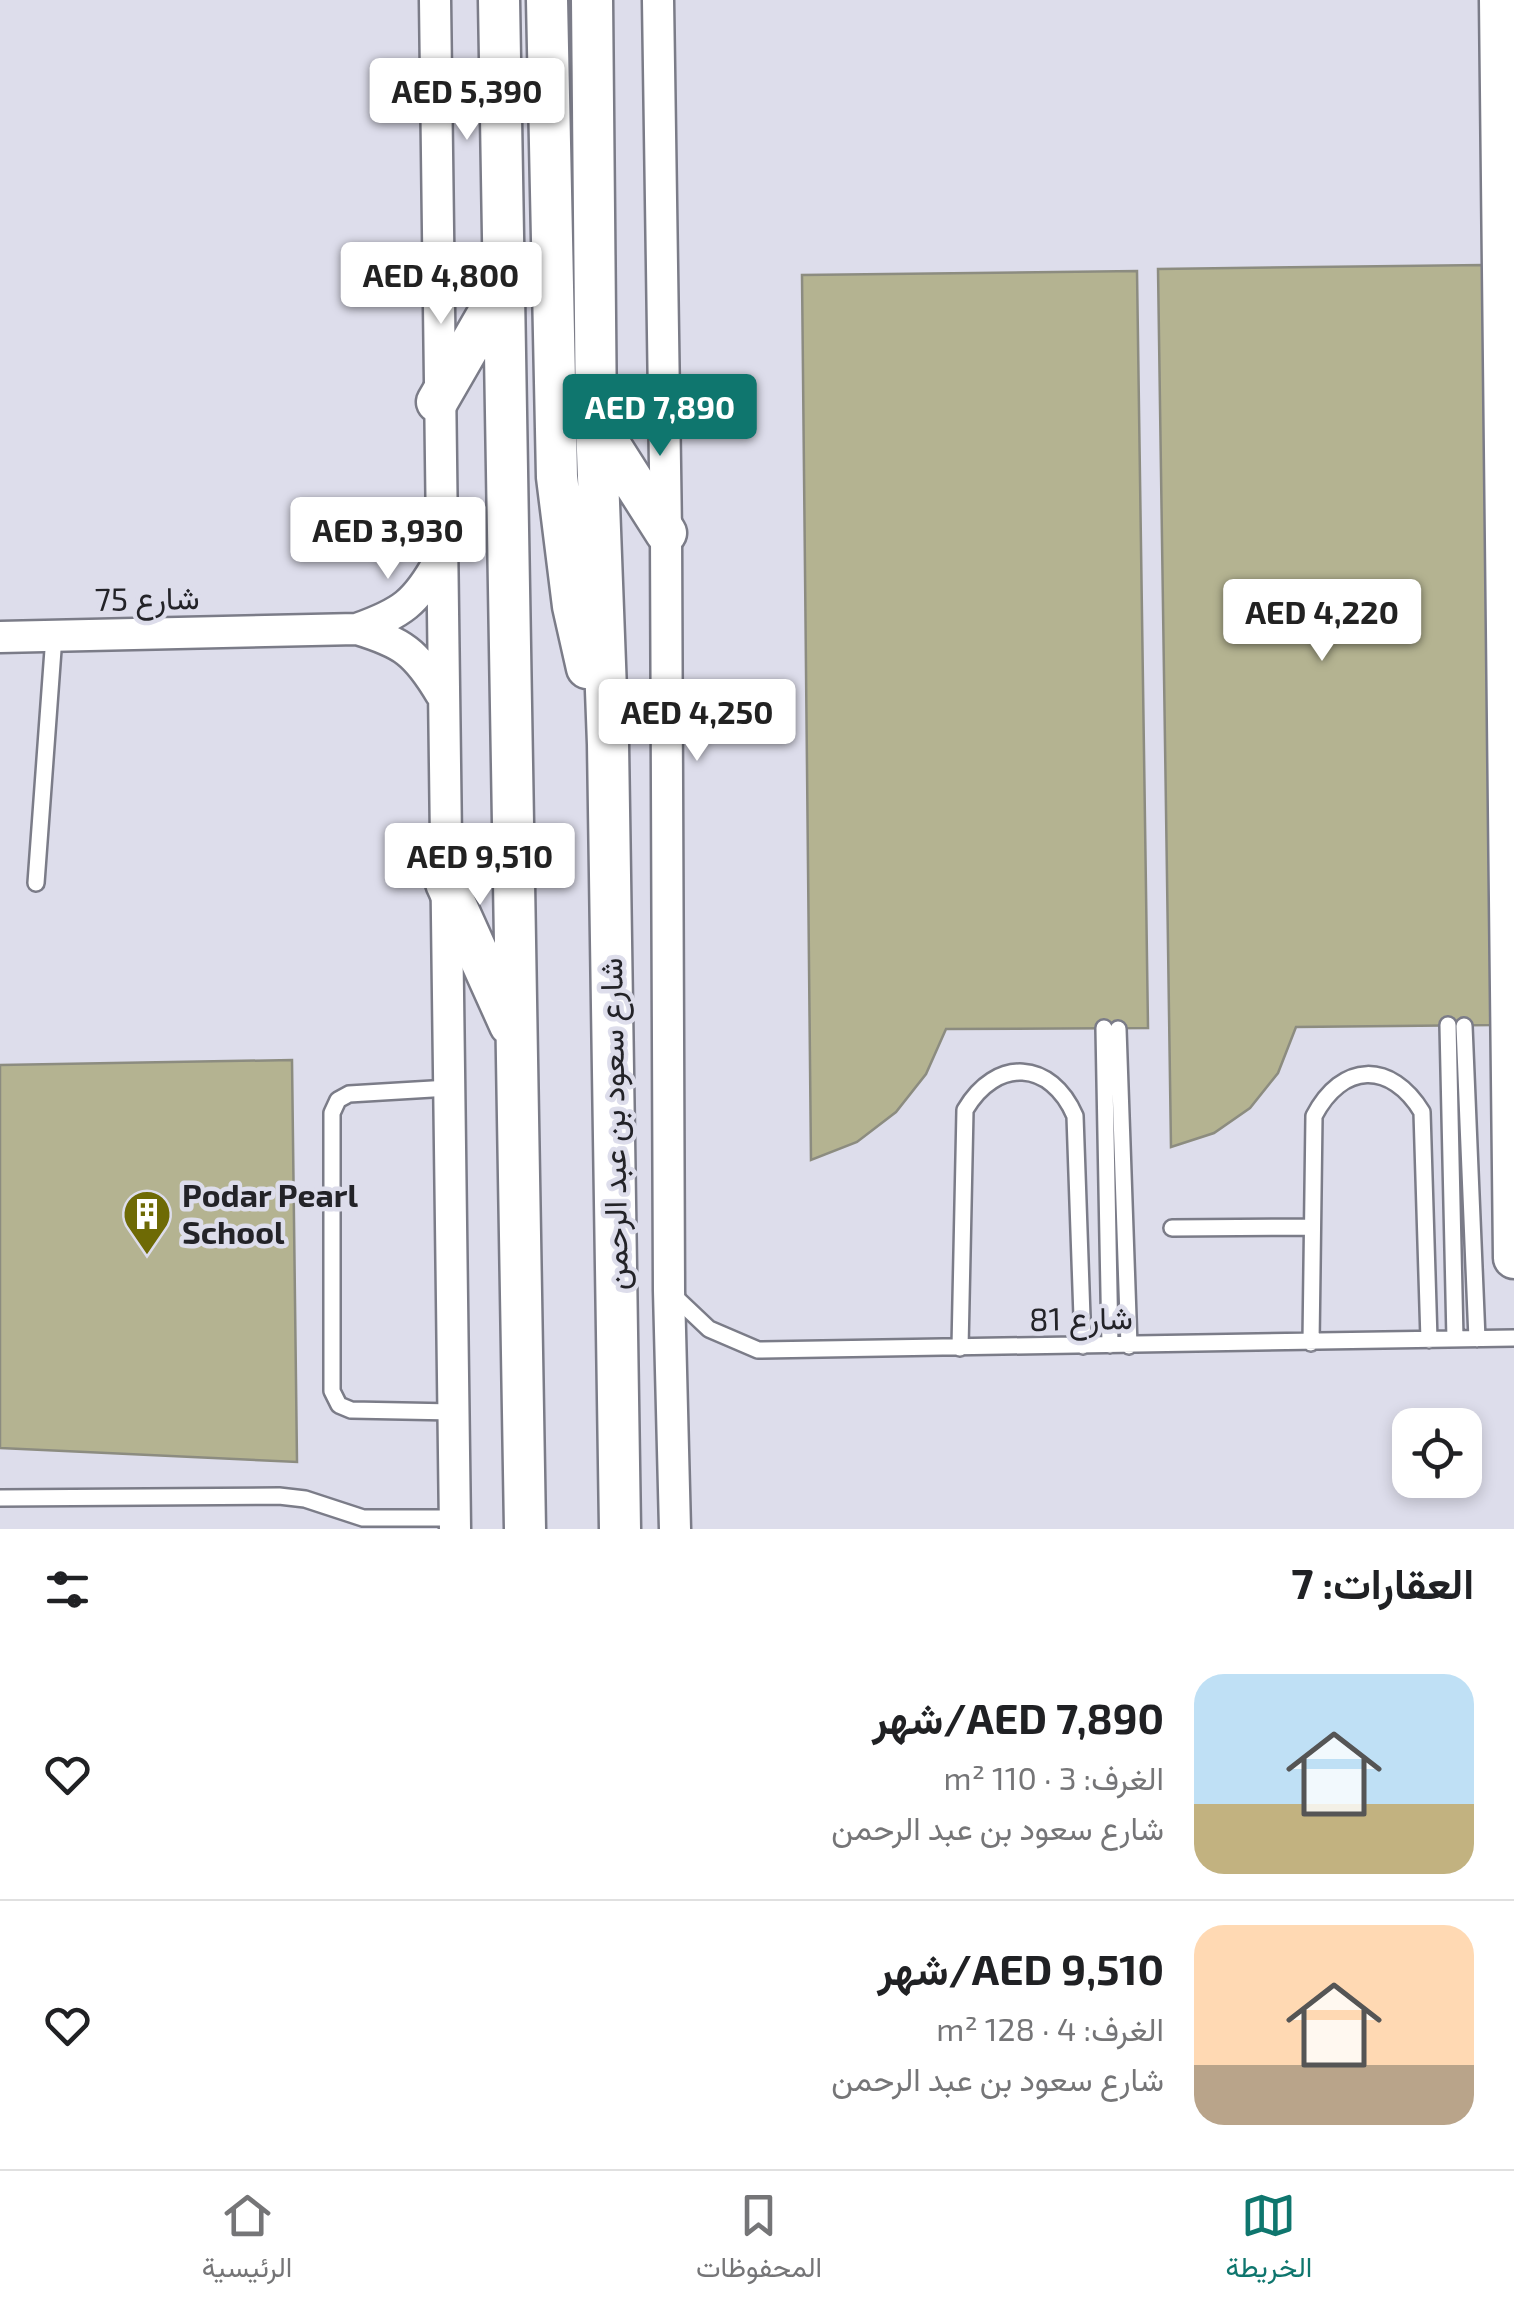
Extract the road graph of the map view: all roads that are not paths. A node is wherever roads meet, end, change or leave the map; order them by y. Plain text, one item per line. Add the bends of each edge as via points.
1 (435, 0) edge
2 (500, 0) edge
3 (548, 0) edge
4 (592, 0) edge
5 (658, 0) edge
6 (1500, 0) edge
7 (504, 286) junction
8 (437, 402) junction
9 (596, 423) junction
10 (666, 533) junction
11 (440, 559) junction
12 (356, 629) junction
13 (54, 636) junction
14 (0, 637) edge
15 (442, 697) junction
16 (608, 744) junction
17 (36, 883) dead end
18 (446, 883) junction
19 (517, 1040) junction
20 (449, 1088) junction
21 (1513, 1202) edge
22 (1312, 1227) junction
23 (1172, 1228) dead end
24 (1514, 1258) edge
25 (669, 1291) junction
26 (1514, 1338) edge
27 (1477, 1339) junction
28 (1430, 1340) junction
29 (1455, 1340) junction
30 (1310, 1343) junction
31 (1083, 1346) junction
32 (1110, 1346) junction
33 (1129, 1346) junction
34 (960, 1348) junction
35 (454, 1412) junction
36 (0, 1498) edge
37 (344, 1522) edge
38 (455, 1524) edge
39 (525, 1529) edge
40 (620, 1529) edge
41 (674, 1529) edge

1 - 8 street
2 - 7 main road
3 - 16 main road via 557,477 573,606
4 - 9 main road, شارع سعود بن عبد الرحمن
5 - 10 street, شارع سعود بن عبد الرحمن
6 - 21 main road
7 - 8 main road
7 - 19 main road
8 - 11 street
9 - 10 main road
9 - 16 main road, شارع سعود بن عبد الرحمن
10 - 25 street, شارع سعود بن عبد الرحمن
11 - 12 street, شارع 75 via 421,594 395,615
11 - 15 street
12 - 13 street, شارع 75
12 - 15 street, شارع 75 via 396,641 421,661
13 - 14 street, شارع 75
13 - 17 lane
15 - 18 street
16 - 40 main road, شارع سعود بن عبد الرحمن
18 - 19 main road
18 - 20 street
19 - 39 main road
20 - 35 street
20 - 35 lane via 349,1094 332,1113 332,1391 339,1405 352,1410
21 - 24 main road
22 - 23 lane
22 - 28 lane via 1314,1116 1325,1094 1344,1079 1390,1078 1410,1092 1426,1136
22 - 30 lane
25 - 34 lane, شارع 81 via 709,1328 758,1350
25 - 41 street, شارع سعود بن عبد الرحمن
26 - 27 lane, شارع 81
27 - 29 lane, شارع 81
27 - 29 lane via 1456,1025
28 - 29 lane, شارع 81
28 - 30 lane, شارع 81
30 - 33 lane, شارع 81
31 - 32 lane, شارع 81
31 - 34 lane, شارع 81
31 - 34 lane via 1076,1116 1052,1082 1012,1072 976,1092 966,1110
32 - 33 lane, شارع 81
32 - 33 lane via 1111,1029
35 - 38 street
36 - 37 lane via 279,1496 305,1500
37 - 38 lane

